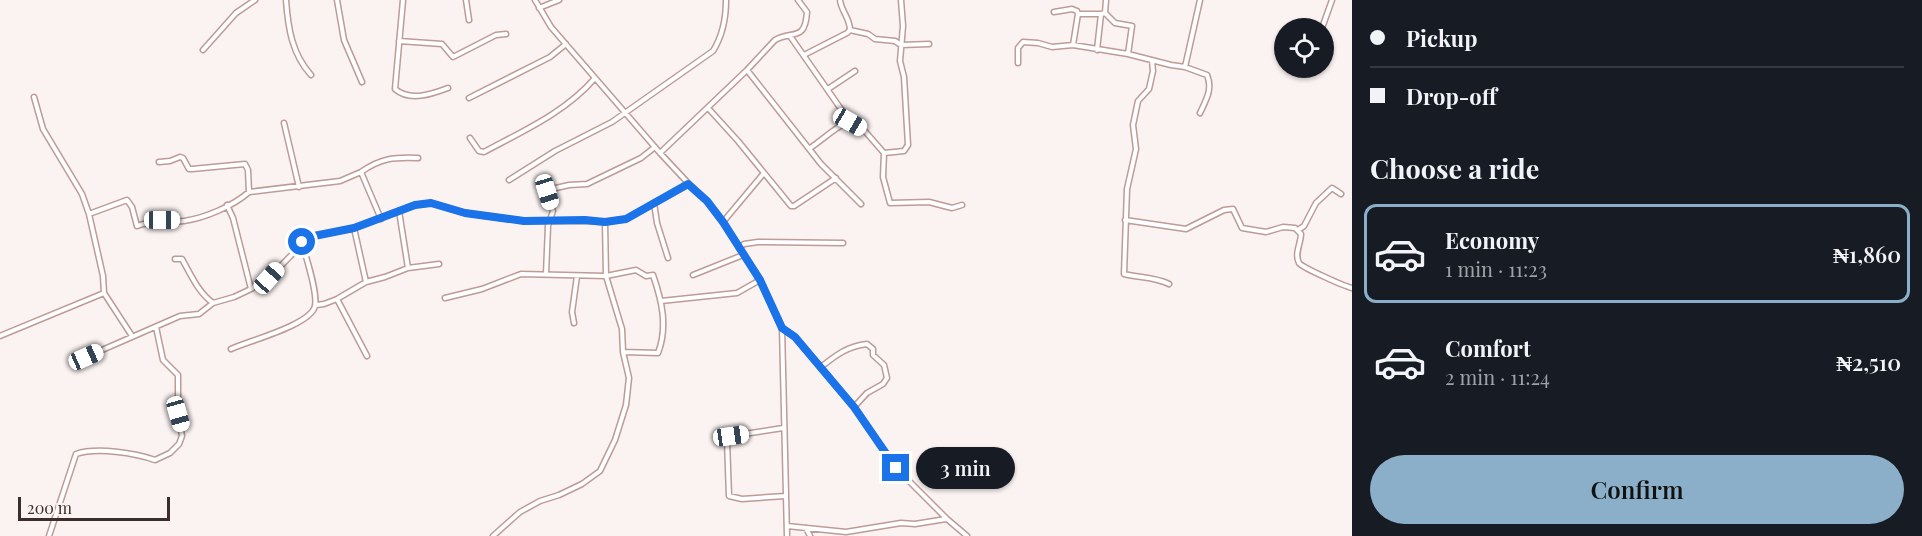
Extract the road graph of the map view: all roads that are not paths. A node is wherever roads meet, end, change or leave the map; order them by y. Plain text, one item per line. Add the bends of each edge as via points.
1 (255, 0) edge
2 (286, 0) edge
3 (337, 0) edge
4 (403, 0) edge
5 (466, 0) edge
6 (535, 0) edge
7 (559, 0) edge
8 (726, 0) edge
9 (798, 0) edge
10 (840, 0) edge
11 (901, 0) edge
12 (1106, 0) edge
13 (1200, 0) edge
14 (1332, 0) edge
15 (539, 8) junction
16 (1054, 12) dead end
17 (1078, 14) junction
18 (1103, 14) junction
19 (1326, 18) edge
20 (469, 20) dead end
21 (850, 30) junction
22 (506, 34) dead end
23 (790, 36) junction
24 (399, 41) junction
25 (566, 44) junction
26 (929, 44) dead end
27 (902, 45) junction
28 (1073, 45) junction
29 (1097, 50) junction
30 (202, 51) dead end
31 (1128, 54) junction
32 (803, 55) junction
33 (1152, 60) junction
34 (1018, 63) dead end
35 (1185, 67) junction
36 (747, 70) junction
37 (855, 71) dead end
38 (311, 75) dead end
39 (595, 78) junction
40 (362, 82) dead end
41 (448, 88) dead end
42 (828, 89) junction
43 (34, 97) dead end
44 (469, 98) dead end
45 (708, 108) junction
46 (624, 112) junction
47 (1200, 113) dead end
48 (850, 122) junction
49 (284, 123) dead end
50 (470, 138) dead end
51 (655, 147) junction
52 (810, 148) junction
53 (660, 153) junction
54 (884, 153) junction
55 (418, 158) dead end
56 (159, 162) dead end
57 (361, 172) junction
58 (764, 173) junction
59 (836, 177) junction
60 (508, 180) dead end
61 (688, 184) junction
62 (299, 187) junction
63 (249, 192) junction
64 (1341, 194) dead end
65 (654, 203) junction
66 (861, 204) dead end
67 (227, 205) junction
68 (962, 205) dead end
69 (399, 211) junction
70 (89, 214) junction
71 (381, 219) junction
72 (550, 220) junction
73 (1125, 220) junction
74 (605, 222) junction
75 (723, 222) junction
76 (354, 228) junction
77 (1298, 230) junction
78 (302, 242) junction
79 (843, 243) dead end
80 (740, 248) junction
81 (743, 255) junction
82 (668, 258) dead end
83 (175, 259) dead end
84 (439, 264) dead end
85 (408, 268) junction
86 (546, 274) junction
87 (693, 275) dead end
88 (577, 276) junction
89 (606, 276) junction
90 (760, 280) junction
91 (366, 282) junction
92 (1169, 284) dead end
93 (1352, 288) edge
94 (251, 289) junction
95 (105, 293) junction
96 (445, 298) dead end
97 (337, 299) junction
98 (661, 301) junction
99 (213, 303) junction
100 (316, 305) junction
101 (574, 323) dead end
102 (156, 327) junction
103 (782, 328) junction
104 (0, 336) edge
105 (132, 336) junction
106 (231, 349) dead end
107 (623, 352) junction
108 (367, 356) dead end
109 (86, 357) dead end
110 (821, 367) junction
111 (854, 407) junction
112 (783, 428) junction
113 (785, 495) junction
114 (946, 519) junction
115 (787, 526) junction
116 (806, 528) junction
117 (49, 536) edge
118 (493, 536) edge
119 (787, 536) edge
120 (810, 536) edge
121 (967, 536) edge

1 - 30 street via 236,13
2 - 38 street via 296,53
3 - 40 street via 344,40
4 - 24 street
5 - 20 street
6 - 15 street
7 - 15 street
8 - 46 street via 724,25 713,51
9 - 23 street via 807,12 806,21 799,34
10 - 21 street
11 - 27 street
12 - 18 street
13 - 35 street
14 - 19 street
15 - 25 street
16 - 17 street via 1072,9
17 - 18 street
17 - 28 street
18 - 29 street
18 - 31 street via 1114,23 1132,26
21 - 27 street
21 - 32 street
22 - 24 street via 496,35 453,57 442,44
23 - 32 street
23 - 36 street via 775,40
24 - 41 street via 394,83 398,93 426,96
25 - 39 street
25 - 44 street via 550,57
26 - 27 street
27 - 54 street via 908,145 904,151
28 - 29 street
28 - 34 street via 1052,47 1023,42 1018,48
29 - 31 street
31 - 33 street
32 - 42 street
33 - 35 street
33 - 73 street via 1149,89 1137,101 1133,125 1137,149 1127,189
35 - 47 street via 1207,75 1210,83
36 - 45 street
36 - 52 street
37 - 42 street
39 - 46 street
39 - 50 street via 561,109 484,152
42 - 48 street
43 - 70 street via 43,129 82,194
45 - 53 street
45 - 58 street
46 - 51 street
46 - 60 street via 603,128
48 - 52 street
48 - 54 street via 863,129
49 - 62 street
51 - 53 street
51 - 72 street via 587,184 545,192 553,211
52 - 59 street
53 - 61 street
54 - 68 street via 883,177 890,203 929,202 952,208
55 - 57 street via 384,159
56 - 63 street via 180,157 189,169 245,164
57 - 62 street via 340,181
57 - 71 street
58 - 59 street via 792,206
58 - 75 street
59 - 66 street
61 - 65 street
61 - 75 street
62 - 63 street
63 - 67 street
64 - 77 street via 1332,188
65 - 74 street via 626,219
65 - 82 street
67 - 70 street via 184,220 137,226 127,200
67 - 94 street
69 - 71 street
69 - 72 street via 431,203 465,213 524,221
69 - 85 street
70 - 95 street
71 - 76 street
72 - 74 street
72 - 86 street
73 - 77 street via 1186,229 1233,209 1242,228 1266,232 1283,227
73 - 92 street via 1124,274 1158,278
74 - 89 street
75 - 80 street
76 - 78 street via 309,237
76 - 91 street
77 - 93 street via 1299,262 1308,270
78 - 94 street via 269,278
78 - 100 street
79 - 80 street via 758,242
80 - 81 street
81 - 87 street
81 - 90 street
83 - 99 street via 182,259 196,285
84 - 85 street
85 - 91 street
86 - 88 street
86 - 96 street via 521,274
88 - 89 street
88 - 101 street
89 - 98 street via 636,270 653,275
89 - 107 street via 622,329
90 - 98 street via 737,293
90 - 103 street
91 - 97 street
94 - 99 street
95 - 104 street
95 - 105 street
97 - 100 street
97 - 108 street
98 - 107 street via 664,326 658,353
99 - 102 street via 199,314 180,316
100 - 106 street via 299,323
102 - 105 street
102 - 117 street via 163,360 178,375 182,436 179,444 155,460 138,454 103,451 76,454
103 - 110 street
103 - 112 street
105 - 109 street
107 - 118 street via 629,392 615,440 600,471 582,484 520,512
110 - 111 street
110 - 111 street via 854,345 867,344 873,349 873,355 884,364 887,378
111 - 114 street via 896,468
112 - 113 street
112 - 113 street via 731,436 727,441 729,496 742,499
113 - 115 street
114 - 116 street via 846,532
114 - 121 street
115 - 116 street
115 - 119 street
116 - 120 street

